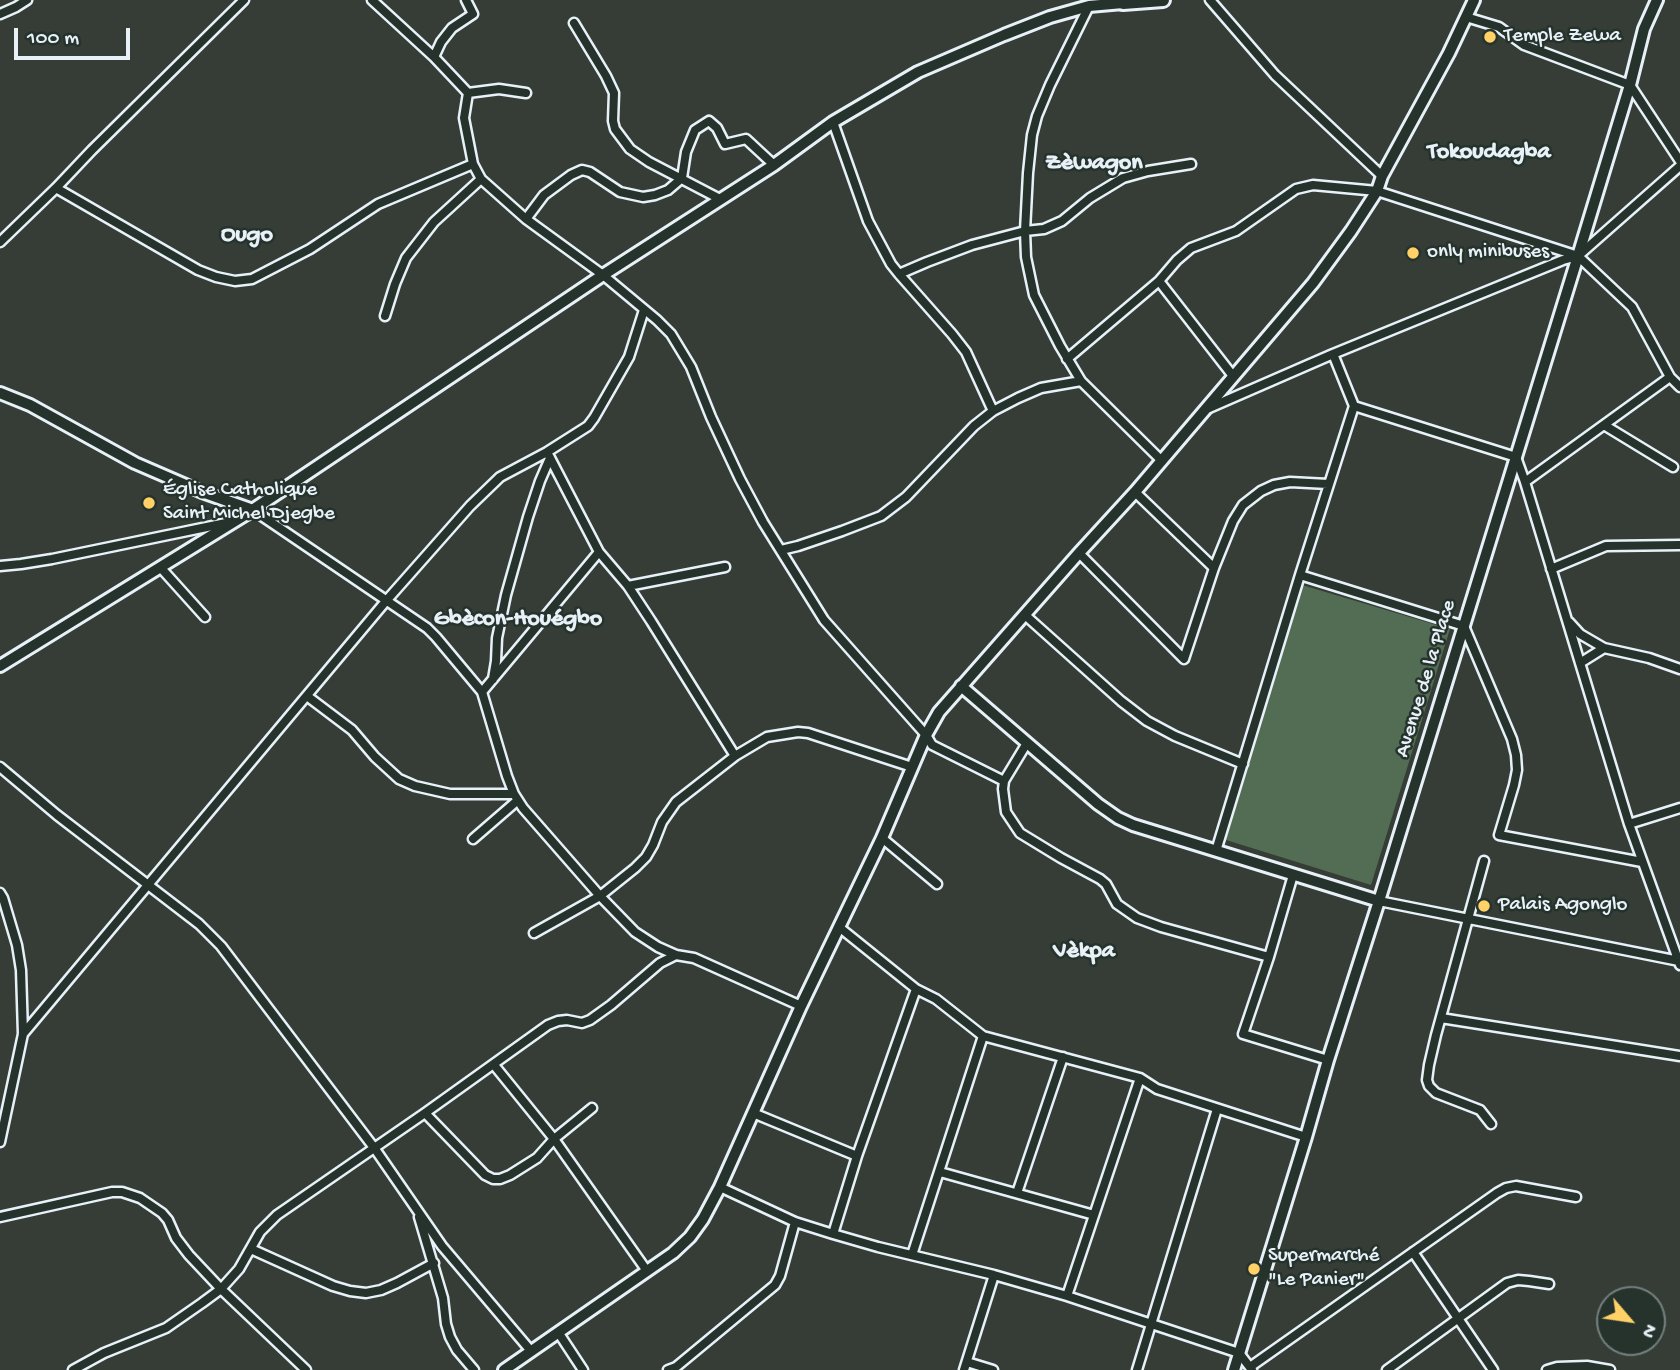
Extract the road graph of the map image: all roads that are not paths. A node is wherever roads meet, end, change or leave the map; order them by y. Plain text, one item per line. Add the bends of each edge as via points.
1 (27, 0) edge
2 (244, 0) edge
3 (372, 0) edge
4 (466, 0) edge
5 (1163, 0) edge
6 (1210, 0) edge
7 (1474, 0) edge
8 (1657, 0) edge
9 (1122, 1) edge
10 (1089, 3) edge
11 (0, 14) edge
12 (1466, 18) junction
13 (574, 23) dead end
14 (435, 57) junction
15 (1630, 85) junction
16 (468, 93) junction
17 (526, 93) dead end
18 (832, 122) junction
19 (473, 164) junction
20 (1191, 164) dead end
21 (1680, 164) edge
22 (774, 165) junction
23 (1382, 176) junction
24 (682, 178) junction
25 (481, 179) junction
26 (56, 188) junction
27 (1377, 191) junction
28 (720, 199) junction
29 (526, 219) junction
30 (1025, 230) junction
31 (0, 242) edge
32 (1578, 256) junction
33 (900, 274) junction
34 (603, 275) junction
35 (1160, 281) junction
36 (644, 310) junction
37 (386, 316) dead end
38 (1333, 354) junction
39 (1067, 359) junction
40 (1233, 376) junction
41 (1670, 377) junction
42 (1081, 382) junction
43 (1680, 387) edge
44 (0, 393) edge
45 (1354, 406) junction
46 (1207, 409) junction
47 (993, 411) junction
48 (1604, 425) junction
49 (549, 455) junction
50 (1516, 457) junction
51 (1162, 461) junction
52 (1673, 467) dead end
53 (1525, 482) junction
54 (1328, 484) junction
55 (1135, 492) junction
56 (253, 510) junction
57 (236, 521) junction
58 (1680, 545) edge
59 (781, 550) junction
60 (599, 552) junction
61 (1079, 553) junction
62 (0, 566) edge
63 (160, 567) junction
64 (725, 567) dead end
65 (1214, 568) junction
66 (1551, 569) junction
67 (1300, 575) junction
68 (628, 586) junction
69 (386, 601) junction
70 (1025, 615) junction
71 (205, 617) dead end
72 (1567, 620) junction
73 (1464, 626) junction
74 (1604, 648) junction
75 (1580, 663) junction
76 (0, 666) edge
77 (1680, 668) edge
78 (493, 679) junction
79 (961, 686) junction
80 (482, 692) junction
81 (307, 696) junction
82 (926, 735) junction
83 (1027, 743) junction
84 (735, 756) junction
85 (1243, 764) junction
86 (0, 767) edge
87 (912, 767) junction
88 (1004, 781) junction
89 (516, 797) junction
90 (1680, 808) edge
91 (1629, 824) junction
92 (882, 838) junction
93 (473, 839) dead end
94 (1216, 851) junction
95 (1483, 861) dead end
96 (1642, 862) junction
97 (1293, 874) junction
98 (149, 884) junction
99 (937, 884) dead end
100 (0, 893) edge
101 (600, 896) junction
102 (1379, 901) junction
103 (1468, 920) junction
104 (839, 927) junction
105 (534, 933) dead end
106 (676, 955) junction
107 (1269, 957) junction
108 (1679, 963) edge
109 (916, 989) junction
110 (801, 1006) junction
111 (1441, 1018) junction
112 (23, 1034) junction
113 (984, 1036) junction
114 (1680, 1056) edge
115 (1063, 1057) junction
116 (1328, 1060) junction
117 (494, 1065) junction
118 (1140, 1077) junction
119 (592, 1108) dead end
120 (1217, 1109) junction
121 (425, 1113) junction
122 (753, 1113) junction
123 (1491, 1124) dead end
124 (1306, 1137) junction
125 (554, 1139) junction
126 (0, 1142) edge
127 (375, 1149) junction
128 (857, 1156) junction
129 (940, 1172) junction
130 (720, 1187) junction
131 (1017, 1193) junction
132 (1576, 1197) dead end
133 (417, 1210) junction
134 (1094, 1214) junction
135 (0, 1217) edge
136 (796, 1222) junction
137 (834, 1234) junction
138 (251, 1249) junction
139 (1413, 1252) junction
140 (912, 1255) junction
141 (433, 1264) junction
142 (647, 1270) junction
143 (994, 1275) junction
144 (1549, 1284) dead end
145 (221, 1289) junction
146 (1067, 1296) junction
147 (1458, 1317) junction
148 (1151, 1324) junction
149 (558, 1332) junction
150 (531, 1351) junction
151 (1239, 1353) junction
152 (966, 1366) edge
153 (1251, 1368) edge
154 (674, 1369) edge
155 (73, 1370) edge
156 (306, 1370) edge
157 (474, 1370) edge
158 (504, 1370) edge
159 (583, 1370) edge
160 (993, 1370) edge
161 (1137, 1370) edge
162 (1234, 1370) edge
163 (1387, 1370) edge
164 (1493, 1370) edge
165 (1547, 1370) edge
166 (1610, 1370) edge

1 - 11 street
2 - 26 street
3 - 14 street
4 - 14 street via 472,13 452,28
5 - 9 main road
6 - 23 street via 1275,75
7 - 12 street
8 - 15 street, Avenue de la Place via 1644,29
9 - 10 street
10 - 18 street via 918,72
10 - 30 street via 1037,116
12 - 15 street via 1499,27 1524,45
12 - 23 street
13 - 24 street via 614,93 615,129 630,149
14 - 16 street
15 - 21 street
15 - 32 street, Avenue de la Place
16 - 17 street via 499,89
16 - 19 street via 464,118
18 - 22 street
18 - 33 street via 867,221
19 - 25 street
19 - 26 street via 378,205 253,279 235,281 198,270
20 - 30 street via 1123,178 1062,221 1044,229
21 - 32 street
22 - 24 street via 746,139 725,144 709,121 695,130
22 - 28 street
23 - 27 street
24 - 28 street
24 - 29 street via 668,190 643,197 620,192 582,170 544,195
25 - 29 street
25 - 37 street via 434,222 406,258
26 - 31 street
27 - 32 street
27 - 35 street via 1300,187 1236,230 1191,248
27 - 40 street via 1313,283
28 - 34 street
29 - 34 street
30 - 33 street
30 - 39 street via 1034,295
32 - 38 street
32 - 41 street via 1632,307
32 - 50 street, Avenue de la Place
33 - 47 street via 966,352
34 - 36 street
34 - 56 street
35 - 39 street
35 - 40 street
36 - 49 street via 629,357 594,418
36 - 59 street via 671,334 691,367 740,480
38 - 45 street
38 - 46 street
39 - 42 street
40 - 46 street
41 - 43 street
41 - 48 street
42 - 47 street via 1041,388
42 - 51 street
44 - 56 street via 135,463
45 - 50 street
45 - 54 street
46 - 51 street
47 - 59 street via 881,516
48 - 52 street
48 - 53 street
49 - 60 street
49 - 69 street via 513,469 488,487
49 - 78 street via 506,595
50 - 53 street
50 - 73 street, Avenue de la Place
51 - 55 street
53 - 66 street
54 - 65 street via 1274,485 1250,499 1237,513
54 - 67 street
55 - 61 street
55 - 65 street
56 - 57 street
56 - 69 street
57 - 62 street
57 - 63 street
58 - 66 street via 1606,545
59 - 82 street via 824,620
60 - 68 street
60 - 78 street
61 - 65 street via 1184,659
61 - 70 street
63 - 71 street
63 - 76 street
64 - 68 street
66 - 72 street
67 - 73 street
67 - 85 street
68 - 84 street
69 - 80 street via 427,628
69 - 81 street
70 - 79 street
70 - 85 street via 1147,721
72 - 74 street
72 - 75 street
73 - 96 street via 1516,755 1514,785 1499,835
73 - 102 street, Avenue de la Place
74 - 75 street
74 - 77 street
75 - 91 street
78 - 80 street
79 - 82 street
79 - 83 street
80 - 89 street
81 - 89 street via 352,730 399,779 450,794
81 - 98 street
82 - 87 street
82 - 88 street via 935,747
83 - 88 street
83 - 94 street via 1118,818
84 - 87 street via 767,737 798,732
84 - 101 street via 676,802 646,857
85 - 94 street
86 - 98 street
87 - 92 street
88 - 107 street via 1006,813 1020,833 1100,879 1130,914
89 - 93 street
89 - 101 street
90 - 91 street
91 - 96 street
92 - 99 street
92 - 104 street
94 - 97 street
95 - 103 street
96 - 108 street
97 - 102 street
97 - 107 street
98 - 112 street
98 - 127 street via 221,946
100 - 112 street via 17,945
101 - 105 street
101 - 106 street via 635,932
102 - 103 street
102 - 116 street, Avenue de la Place
103 - 108 street
103 - 111 street
104 - 109 street
104 - 110 street
106 - 110 street via 694,958
106 - 117 street via 660,963 598,1016 582,1023 567,1020 548,1025
107 - 116 street via 1243,1034
109 - 113 street
109 - 128 street
110 - 122 street
111 - 114 street
111 - 123 street via 1429,1065 1429,1086 1480,1110
112 - 126 street
113 - 115 street
113 - 129 street
115 - 118 street
115 - 131 street
116 - 124 street, Avenue de la Place
117 - 121 street
117 - 125 street
118 - 120 street via 1157,1089
118 - 134 street
119 - 125 street
120 - 124 street
120 - 148 street
121 - 125 street via 493,1179 510,1175 537,1158
121 - 127 street
122 - 128 street
122 - 130 street
124 - 151 street, Avenue de la Place
125 - 142 street
127 - 133 street
127 - 138 street via 277,1215
128 - 137 street
129 - 131 street
129 - 140 street
130 - 136 street
130 - 142 street via 690,1237
131 - 134 street
132 - 139 street via 1506,1188
133 - 141 street
133 - 150 street
134 - 146 street
135 - 145 street via 112,1192 130,1193 162,1213 182,1247
136 - 137 street
136 - 154 street via 775,1285
137 - 140 street
138 - 141 street via 325,1283 366,1293
138 - 145 street
139 - 147 street
139 - 153 street
140 - 143 street
141 - 157 street via 450,1337
142 - 149 street
143 - 146 street
143 - 152 street
144 - 147 street via 1507,1283
145 - 155 street via 166,1328
145 - 156 street
146 - 148 street
147 - 163 street
147 - 164 street
148 - 151 street
148 - 161 street
149 - 150 street
149 - 159 street
150 - 158 street
151 - 153 street
151 - 162 street, Avenue de la Place
152 - 160 street
165 - 166 street via 1587,1366

